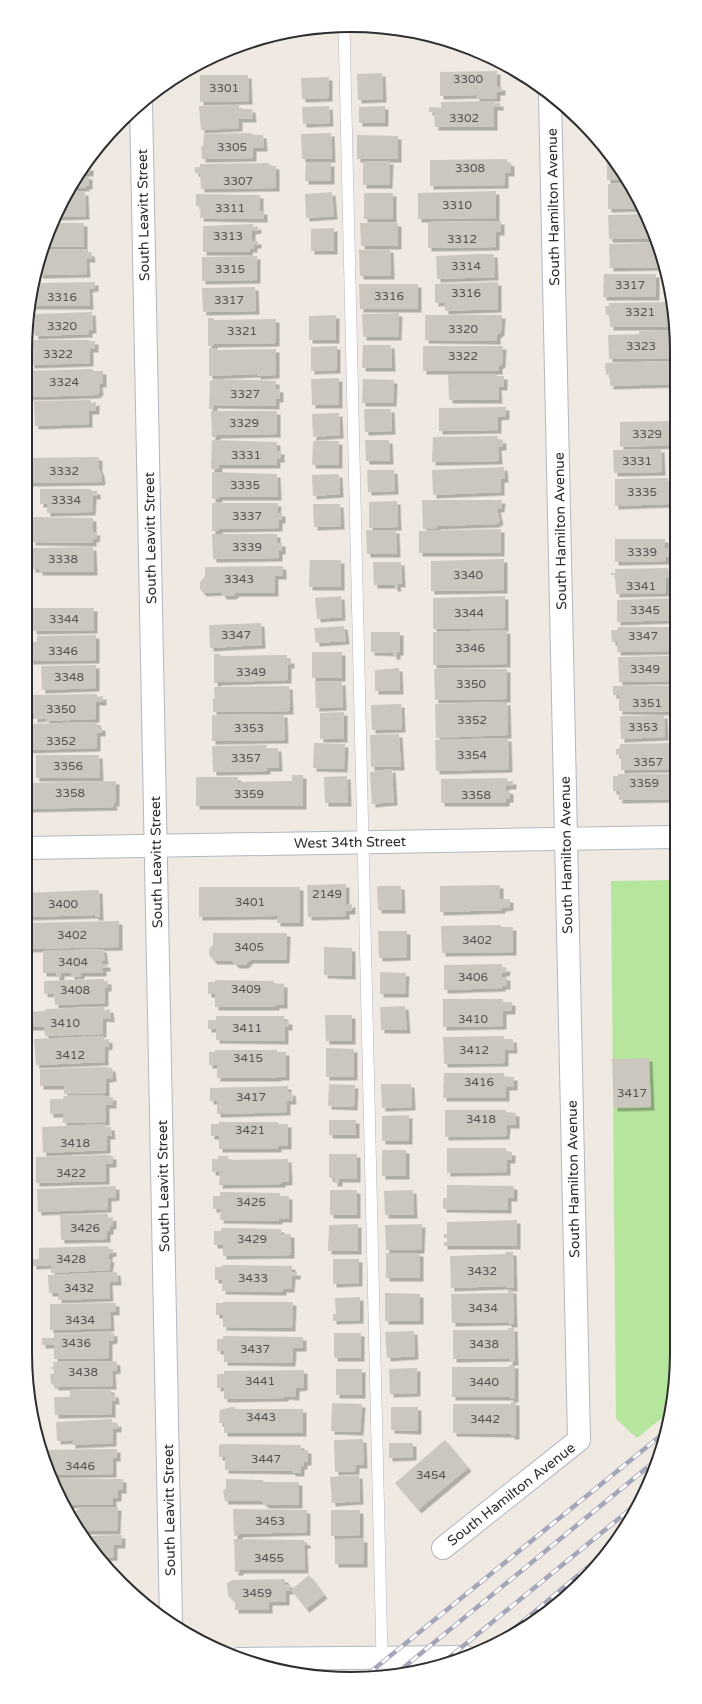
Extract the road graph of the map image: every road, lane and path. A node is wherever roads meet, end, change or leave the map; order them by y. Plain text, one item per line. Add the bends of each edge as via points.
1 (344, 32) edge
2 (550, 102) edge
3 (141, 111) edge
4 (670, 837) edge
5 (566, 839) junction
6 (363, 842) junction
7 (156, 846) junction
8 (32, 848) edge
9 (443, 1548) dead end
10 (172, 1617) edge
11 (447, 1657) edge
12 (382, 1658) junction
13 (261, 1659) edge

1 - 6 lane
2 - 5 street, South Hamilton Avenue
3 - 7 street, South Leavitt Street
4 - 5 street, West 34th Street
5 - 6 street, West 34th Street
5 - 9 street, South Hamilton Avenue via 579,1440
6 - 7 street, West 34th Street
6 - 12 lane
7 - 8 street, West 34th Street
7 - 10 street, South Leavitt Street
11 - 12 street
12 - 13 street

